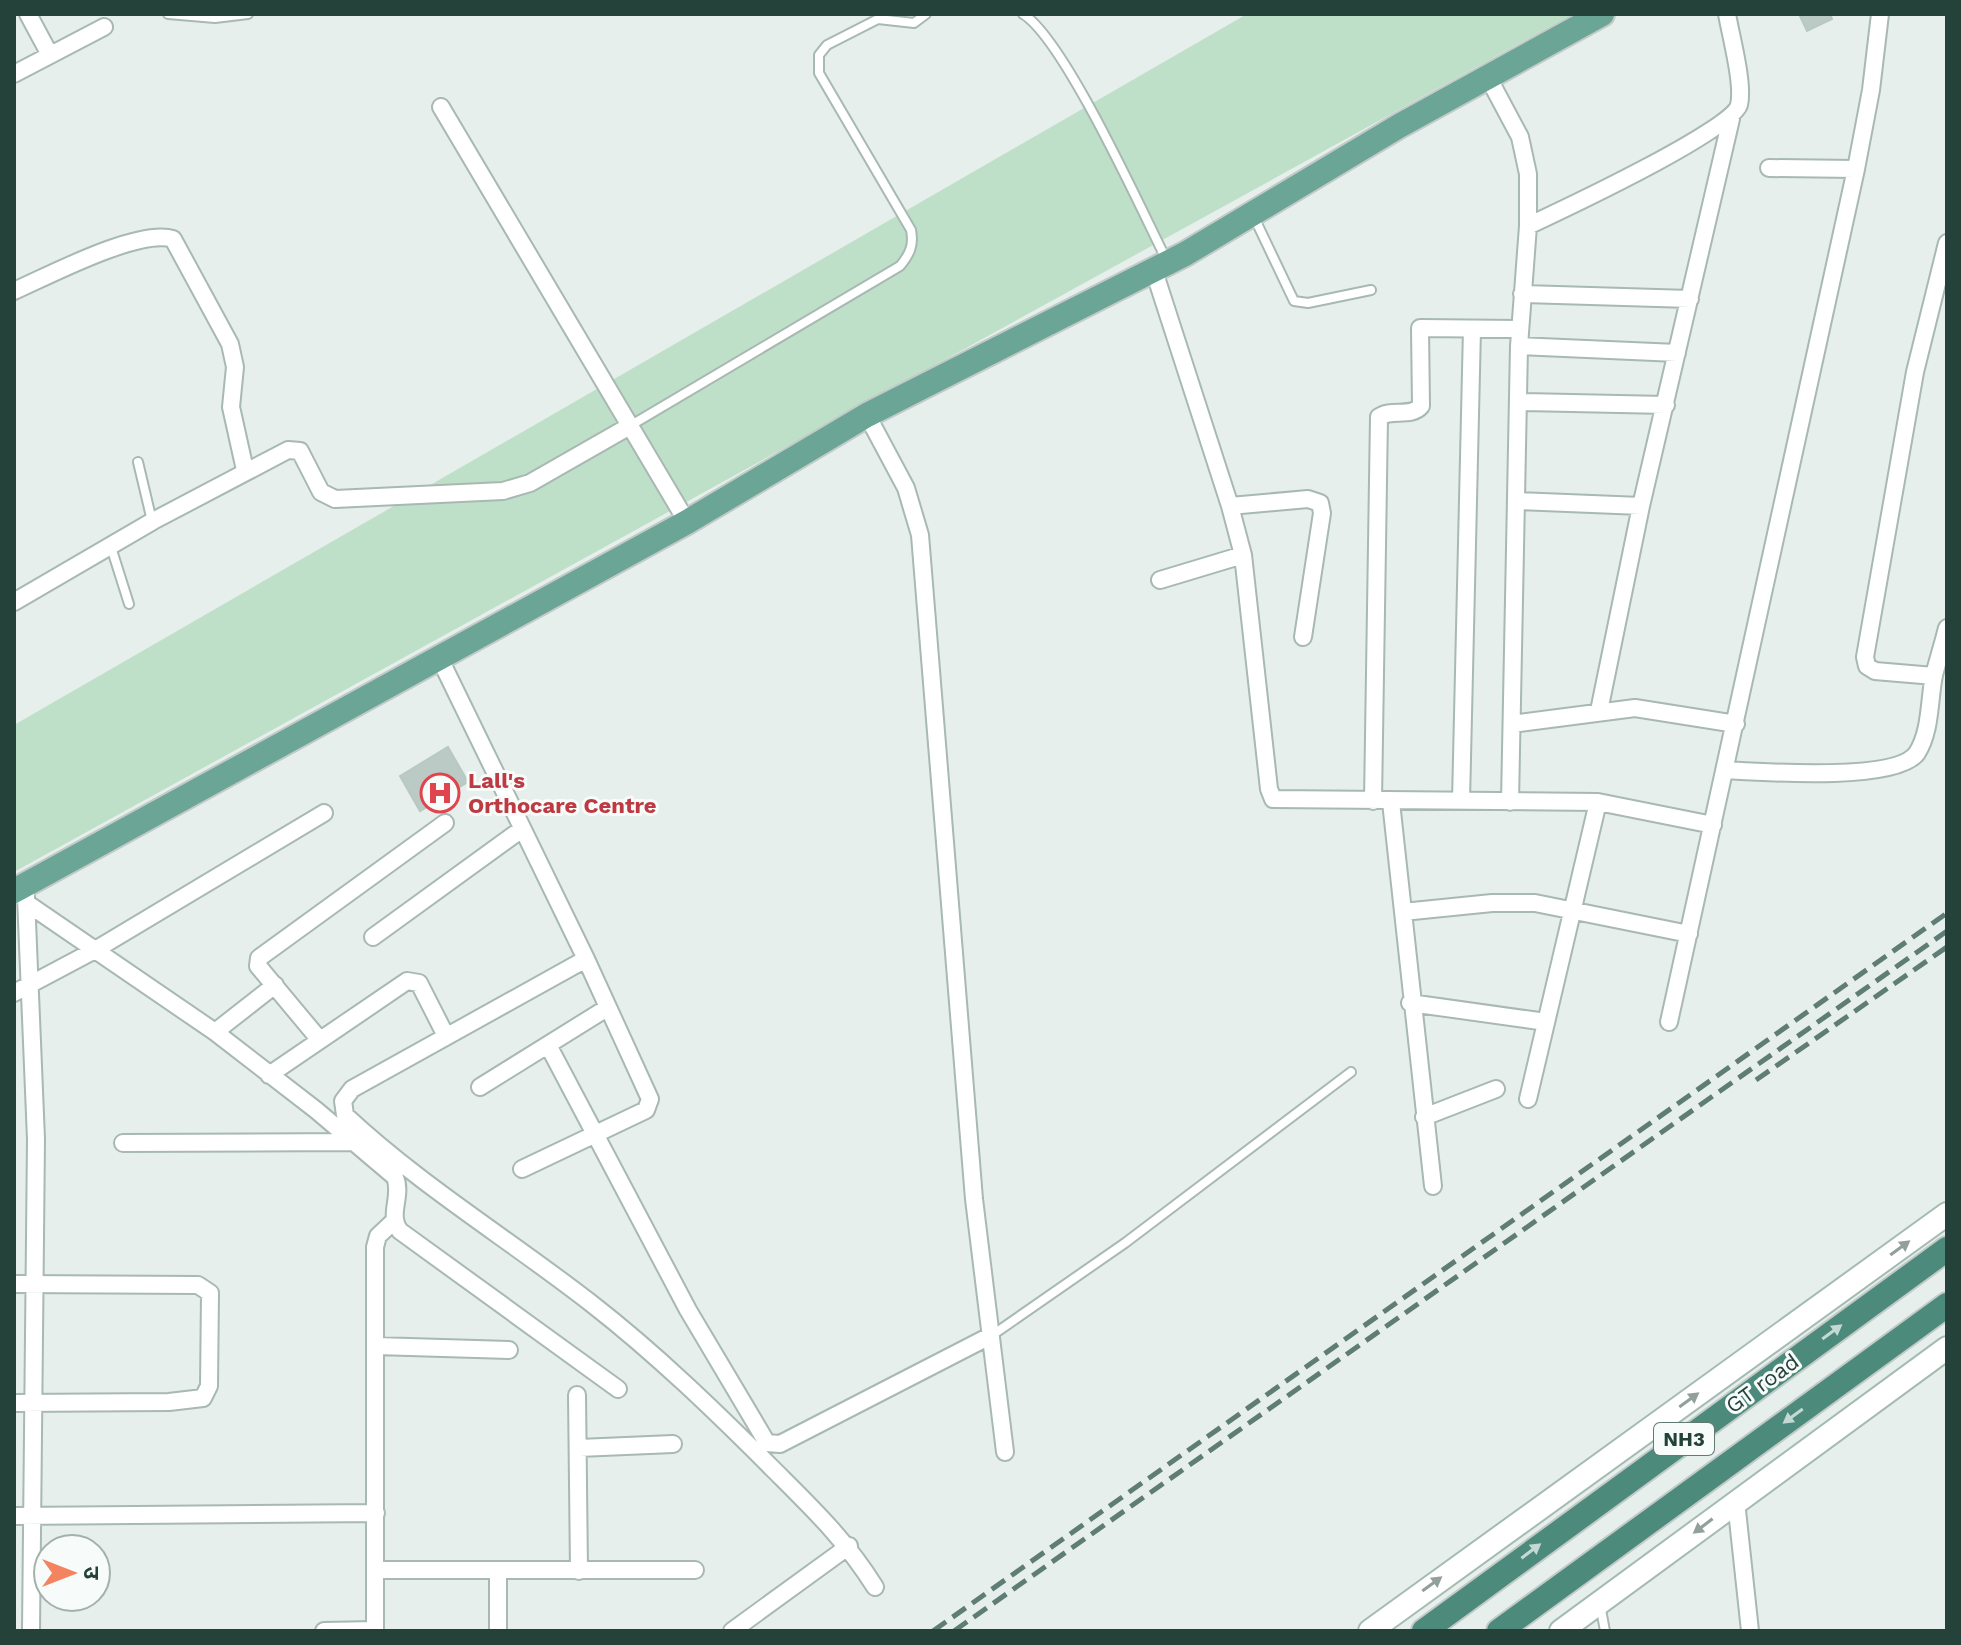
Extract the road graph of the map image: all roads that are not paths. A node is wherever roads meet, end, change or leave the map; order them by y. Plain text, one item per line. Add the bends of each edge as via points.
1 (28, 14) edge
2 (168, 14) edge
3 (248, 14) edge
4 (926, 14) edge
5 (1023, 14) edge
6 (1602, 14) edge
7 (1727, 14) edge
8 (1880, 14) edge
9 (1576, 20) edge
10 (104, 27) dead end
11 (50, 55) junction
12 (14, 74) edge
13 (1488, 77) junction
14 (441, 107) dead end
15 (1731, 119) junction
16 (1769, 168) dead end
17 (1856, 169) junction
18 (1252, 214) junction
19 (1528, 226) junction
20 (1947, 243) edge
21 (1161, 267) junction
22 (1371, 290) dead end
23 (14, 291) edge
24 (1522, 294) junction
25 (1690, 299) junction
26 (1472, 329) junction
27 (1519, 329) junction
28 (1519, 346) junction
29 (1677, 353) junction
30 (1518, 402) junction
31 (1666, 405) junction
32 (867, 415) junction
33 (628, 427) junction
34 (138, 462) dead end
35 (245, 470) junction
36 (1517, 501) junction
37 (1230, 506) junction
38 (1641, 506) junction
39 (153, 521) junction
40 (687, 522) junction
41 (111, 547) junction
42 (1243, 555) junction
43 (1160, 580) dead end
44 (14, 602) edge
45 (129, 604) dead end
46 (1947, 628) edge
47 (1303, 637) dead end
48 (1945, 646) edge
49 (439, 657) junction
50 (1934, 676) junction
51 (1599, 711) junction
52 (1512, 724) junction
53 (1736, 724) junction
54 (1726, 770) junction
55 (1382, 801) junction
56 (1461, 801) junction
57 (1510, 802) junction
58 (1598, 802) junction
59 (324, 813) dead end
60 (445, 823) dead end
61 (1713, 825) junction
62 (522, 829) junction
63 (22, 893) edge
64 (1574, 908) junction
65 (1403, 912) junction
66 (1689, 934) junction
67 (373, 937) dead end
68 (95, 950) junction
69 (586, 959) junction
70 (30, 985) junction
71 (275, 985) junction
72 (14, 993) edge
73 (1410, 1003) junction
74 (607, 1008) junction
75 (1546, 1022) junction
76 (1669, 1022) dead end
77 (215, 1032) junction
78 (446, 1036) junction
79 (319, 1039) junction
80 (548, 1045) junction
81 (1351, 1072) dead end
82 (269, 1075) junction
83 (480, 1087) dead end
84 (1496, 1089) dead end
85 (1528, 1099) dead end
86 (1424, 1117) junction
87 (595, 1131) junction
88 (354, 1142) junction
89 (123, 1143) dead end
90 (522, 1169) dead end
91 (1433, 1186) dead end
92 (1947, 1214) edge
93 (394, 1221) junction
94 (1947, 1249) edge
95 (14, 1284) edge
96 (35, 1284) junction
97 (1947, 1305) edge
98 (990, 1336) junction
99 (376, 1346) junction
100 (1947, 1348) edge
101 (509, 1350) dead end
102 (618, 1389) dead end
103 (577, 1395) dead end
104 (14, 1403) edge
105 (35, 1404) junction
106 (673, 1444) dead end
107 (579, 1448) junction
108 (1005, 1452) dead end
109 (1736, 1501) junction
110 (376, 1513) junction
111 (22, 1516) edge
112 (849, 1546) junction
113 (376, 1570) junction
114 (695, 1570) dead end
115 (498, 1571) junction
116 (579, 1571) junction
117 (875, 1587) dead end
118 (1600, 1603) junction
119 (31, 1631) edge
120 (324, 1631) edge
121 (375, 1631) edge
122 (498, 1631) edge
123 (732, 1631) edge
124 (1370, 1631) edge
125 (1424, 1631) edge
126 (1499, 1631) edge
127 (1561, 1631) edge
128 (1605, 1631) edge
129 (1750, 1631) edge

1 - 11 street
2 - 3 lane
4 - 33 lane via 914,23 878,19 827,45 819,55 819,73 911,230 908,256 900,266
5 - 21 lane via 1047,36 1120,164
6 - 9 main road
7 - 15 street via 1740,97
8 - 17 street
9 - 13 main road
10 - 11 street
11 - 12 street
13 - 18 main road
13 - 19 street via 1525,150
14 - 33 street
15 - 19 street
15 - 25 street
16 - 17 street
17 - 53 street
18 - 21 main road
18 - 22 lane via 1294,301
19 - 24 street
20 - 50 street via 1915,372 1865,657 1875,671
21 - 32 main road
21 - 37 street
23 - 35 street via 98,254 151,237 173,239 230,344 235,367 231,407
24 - 25 street
24 - 27 street
25 - 29 street
26 - 27 street
26 - 55 street via 1420,328 1421,406 1414,412 1379,417
26 - 56 street
27 - 28 street
28 - 29 street
28 - 30 street
29 - 31 street
30 - 31 street
30 - 36 street
31 - 38 street
32 - 40 main road
32 - 98 street via 906,488 920,535 974,1199
33 - 35 street via 530,483 503,491 335,499 321,492 305,456 294,450
33 - 40 street
34 - 39 lane
35 - 39 street
36 - 38 street
36 - 52 street
37 - 42 street
37 - 47 street via 1308,499 1320,503
38 - 51 street
39 - 41 street
40 - 49 main road
41 - 44 street
41 - 45 lane
42 - 43 street
42 - 55 street via 1273,799
46 - 48 street
48 - 50 street
49 - 62 street
49 - 63 main road
50 - 54 street via 1925,732 1908,761 1839,772
51 - 52 street
51 - 53 street via 1635,708
52 - 57 street
53 - 54 street
54 - 61 street
55 - 56 street
55 - 65 street
56 - 57 street
57 - 58 street
58 - 61 street
58 - 64 street
59 - 68 street
60 - 71 street via 263,954 258,966
61 - 66 street
62 - 67 street
62 - 69 street
63 - 68 street
63 - 70 street
64 - 65 street via 1513,901
64 - 66 street
64 - 75 street
65 - 73 street
66 - 76 street
68 - 70 street
68 - 77 street
69 - 74 street
69 - 78 street
70 - 72 street
70 - 96 street
71 - 77 street
71 - 79 street
73 - 75 street
73 - 86 street
74 - 80 street
74 - 87 street via 650,1102 646,1110
75 - 85 street
77 - 82 street
78 - 79 street via 419,983 412,981
78 - 112 street via 352,1089 343,1101 345,1115 382,1149 638,1343
79 - 82 street
80 - 83 street
80 - 87 street
81 - 98 lane via 1125,1243
82 - 88 street
84 - 86 street
86 - 91 street
87 - 90 street
87 - 98 street via 688,1310 767,1443 780,1444
88 - 89 street
88 - 93 street via 397,1182
124 -> 92 main road
93 - 99 street via 375,1241
93 - 102 street via 408,1238
125 -> 94 highway, GT road / NH3
95 - 96 street
96 - 105 street
96 - 105 street via 198,1285 210,1293 209,1386 203,1398
97 -> 126 highway, GT road / NH3
98 - 108 street
99 - 101 street
99 - 110 street
100 - 109 main road
103 - 107 street
104 - 105 street
105 - 111 street
106 - 107 street
107 - 116 street
109 -> 118 main road
109 - 129 street
110 - 111 street
110 - 113 street
111 - 119 street
112 - 117 street
112 - 123 street
113 - 115 street
113 - 121 street
114 - 116 street
115 - 116 street
115 - 122 street
118 - 127 main road
118 - 128 lane
120 - 121 street

